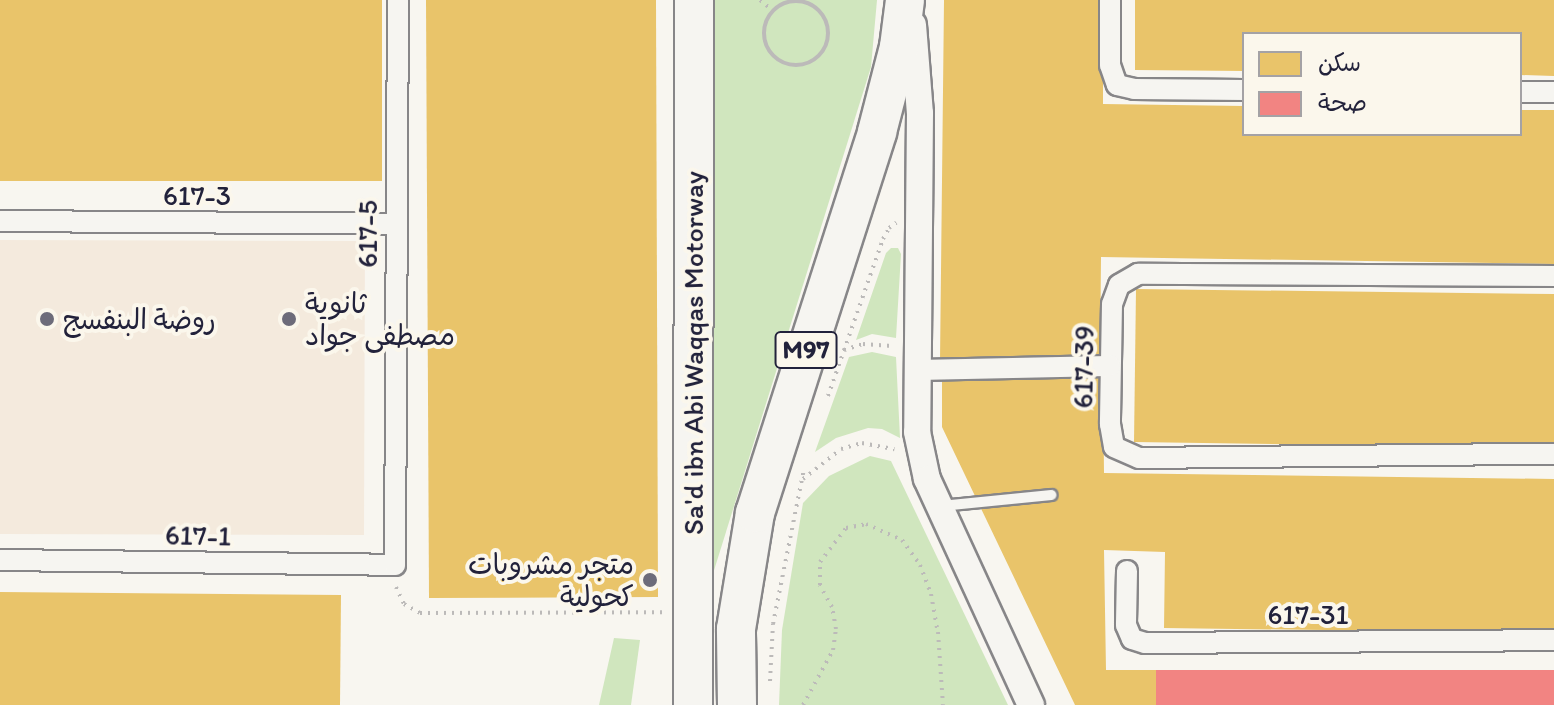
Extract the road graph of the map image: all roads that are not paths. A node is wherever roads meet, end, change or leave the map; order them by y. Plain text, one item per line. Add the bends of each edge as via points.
1 (398, 0) edge
2 (694, 0) edge
3 (905, 0) edge
4 (911, 0) edge
5 (1110, 0) edge
6 (1242, 90) edge
7 (1522, 92) edge
8 (1554, 92) edge
9 (0, 221) edge
10 (394, 224) junction
11 (1554, 276) edge
12 (1110, 366) junction
13 (916, 370) junction
14 (1554, 454) edge
15 (1051, 495) dead end
16 (939, 506) junction
17 (0, 560) edge
18 (395, 565) joint
19 (1127, 571) dead end
20 (1554, 640) edge
21 (754, 698) edge
22 (693, 705) edge
23 (1031, 705) edge

1 - 10 street, 617-5
2 - 22 highway, Sa'd ibn Abi Waqqas Motorway
3 - 21 highway, Sa'd ibn Abi Waqqas Motorway / M97 via 877,132 755,513 736,629
4 - 13 street via 920,113
5 - 6 street via 1110,65 1117,85
7 - 8 street
9 - 10 street, 617-3
10 - 18 street, 617-5
11 - 12 street, 617-39 via 1138,274 1119,285 1112,304
12 - 13 street
12 - 14 street, 617-39 via 1114,447 1139,458
13 - 16 street via 917,432
15 - 16 lane
16 - 23 street
17 - 18 street, 617-1
19 - 20 street, 617-31 via 1126,625 1132,639 1145,643

